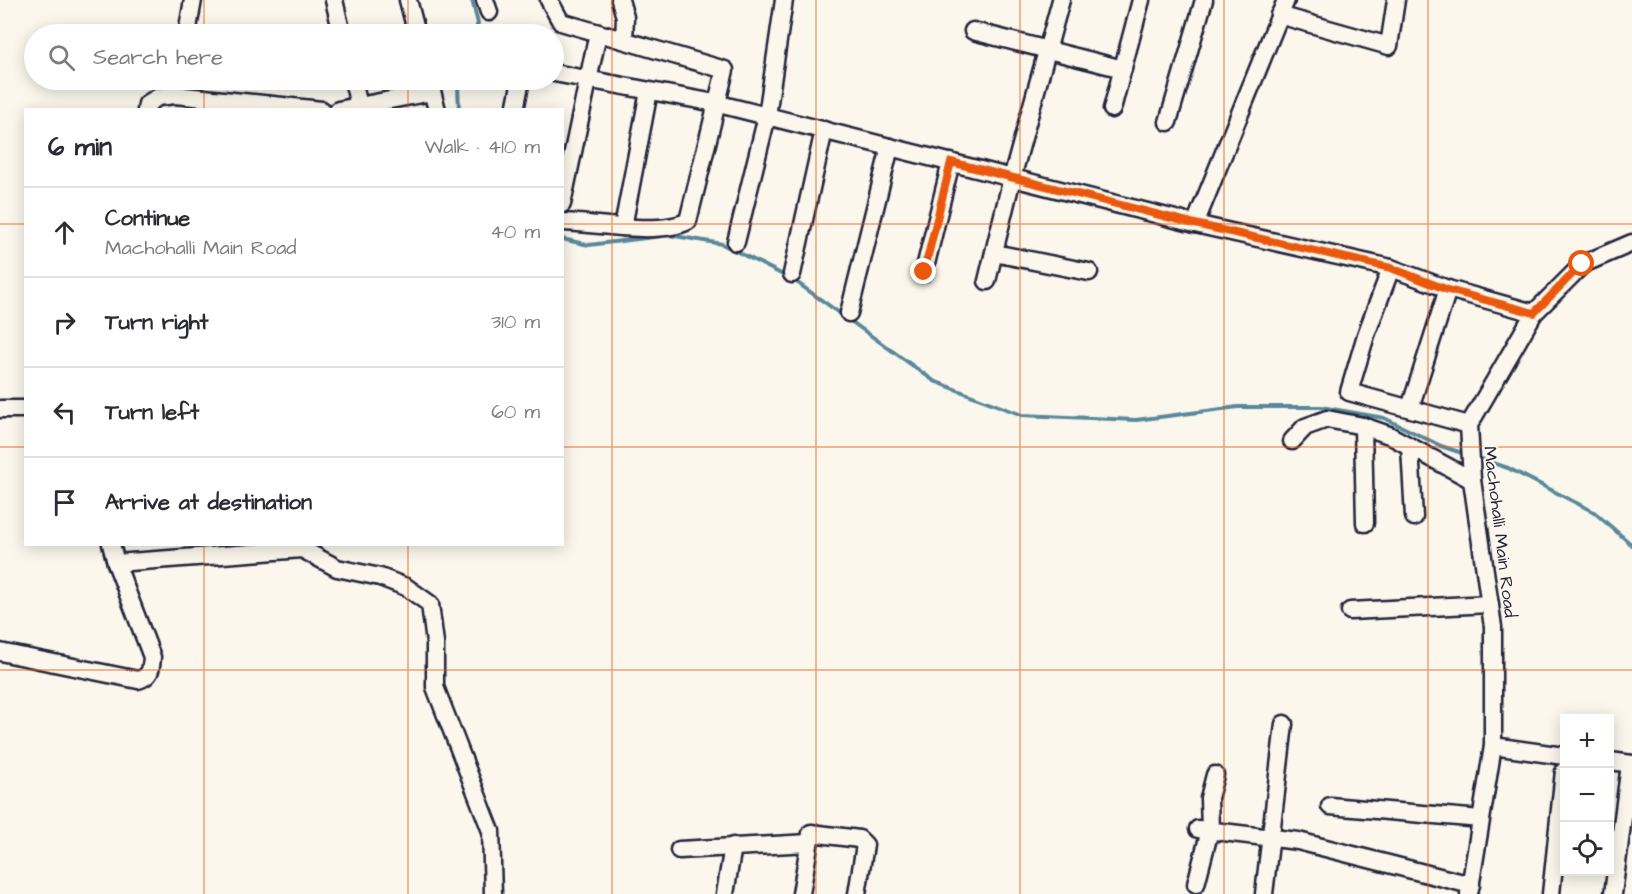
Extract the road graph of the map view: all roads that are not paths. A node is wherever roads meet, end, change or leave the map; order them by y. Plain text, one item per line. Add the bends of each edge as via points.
1 (193, 0) edge
2 (334, 0) edge
3 (408, 0) edge
4 (549, 0) edge
5 (620, 0) edge
6 (784, 0) edge
7 (1061, 0) edge
8 (1141, 0) edge
9 (1204, 0) edge
10 (1396, 0) edge
11 (1282, 8) edge
12 (189, 24) edge
13 (340, 24) edge
14 (414, 24) edge
15 (973, 31) dead end
16 (598, 33) junction
17 (624, 40) junction
18 (1047, 50) junction
19 (1123, 69) junction
20 (564, 76) edge
21 (588, 80) junction
22 (171, 90) edge
23 (196, 90) edge
24 (358, 90) edge
25 (418, 90) edge
26 (432, 90) edge
27 (519, 90) edge
28 (649, 91) junction
29 (715, 103) junction
30 (366, 106) edge
31 (146, 108) edge
32 (309, 108) edge
33 (436, 108) edge
34 (515, 108) edge
35 (1112, 109) dead end
36 (767, 116) junction
37 (1168, 122) dead end
38 (824, 130) junction
39 (890, 147) junction
40 (951, 162) junction
41 (1011, 178) junction
42 (564, 194) edge
43 (564, 222) edge
44 (1195, 224) junction
45 (623, 227) junction
46 (736, 242) dead end
47 (1632, 243) edge
48 (994, 253) junction
49 (1391, 268) junction
50 (924, 272) dead end
51 (1089, 272) dead end
52 (792, 273) dead end
53 (987, 282) dead end
54 (1448, 290) junction
55 (1534, 313) junction
56 (849, 314) dead end
57 (1410, 408) junction
58 (0, 409) edge
59 (24, 409) edge
60 (1363, 426) junction
61 (1468, 429) junction
62 (1292, 441) dead end
63 (1410, 447) junction
64 (1472, 480) junction
65 (1414, 517) dead end
66 (1365, 523) dead end
67 (112, 546) edge
68 (116, 563) junction
69 (1490, 604) junction
70 (1350, 611) dead end
71 (0, 652) edge
72 (1284, 724) dead end
73 (1493, 746) junction
74 (1560, 755) edge
75 (1614, 762) edge
76 (1631, 764) edge
77 (1215, 775) dead end
78 (1330, 806) dead end
79 (1560, 809) edge
80 (1481, 819) junction
81 (1204, 829) junction
82 (1272, 837) junction
83 (809, 843) junction
84 (733, 846) junction
85 (679, 850) dead end
86 (1196, 884) dead end
87 (1470, 890) edge
88 (493, 894) edge
89 (725, 894) edge
90 (801, 894) edge
91 (856, 894) edge
92 (1264, 894) edge
93 (1551, 894) edge
94 (1613, 894) edge

1 - 12 street
2 - 13 street
3 - 14 street
4 - 16 street via 561,22
5 - 17 street via 625,17
6 - 36 street
7 - 18 street
8 - 19 street
9 - 37 street
10 - 11 street via 1389,46
11 - 44 street
15 - 18 street
16 - 17 street
16 - 21 street
17 - 29 street via 725,70
18 - 19 street
18 - 41 street
19 - 35 street
20 - 21 street
21 - 28 street
21 - 42 street
22 - 31 street
23 - 32 street
24 - 30 street
25 - 30 street
26 - 33 street
27 - 34 street
28 - 29 street
28 - 45 street
29 - 36 street
29 - 45 street via 688,221 678,226
36 - 38 street
36 - 46 street
38 - 39 street
38 - 52 street
39 - 40 street
39 - 56 street
40 - 41 street
40 - 50 street
41 - 44 street
41 - 48 street
43 - 45 street
44 - 49 street
47 - 55 street, Machohalli Main Road via 1582,264
48 - 51 street
48 - 53 street
49 - 54 street
49 - 57 street via 1349,392
54 - 55 street
54 - 57 street
55 - 61 street, Machohalli Main Road
57 - 61 street
58 - 59 street
60 - 62 street via 1327,419 1305,427
60 - 63 street
60 - 66 street
61 - 64 street, Machohalli Main Road
63 - 64 street
63 - 65 street
64 - 69 street, Machohalli Main Road
67 - 68 street
68 - 71 street via 152,657 145,678 138,680
68 - 88 street via 302,549 337,568 406,587 430,604 435,687 491,831
69 - 70 street
69 - 73 street, Machohalli Main Road
72 - 82 street
73 - 74 street
73 - 80 street, Machohalli Main Road
75 - 76 street
76 - 94 street
77 - 81 street
78 - 80 street
79 - 93 street
80 - 87 street, Machohalli Main Road
81 - 82 street
81 - 86 street
82 - 87 street
82 - 92 street
83 - 84 street
83 - 90 street
83 - 91 street via 811,833 859,839 865,845
84 - 85 street
84 - 89 street

